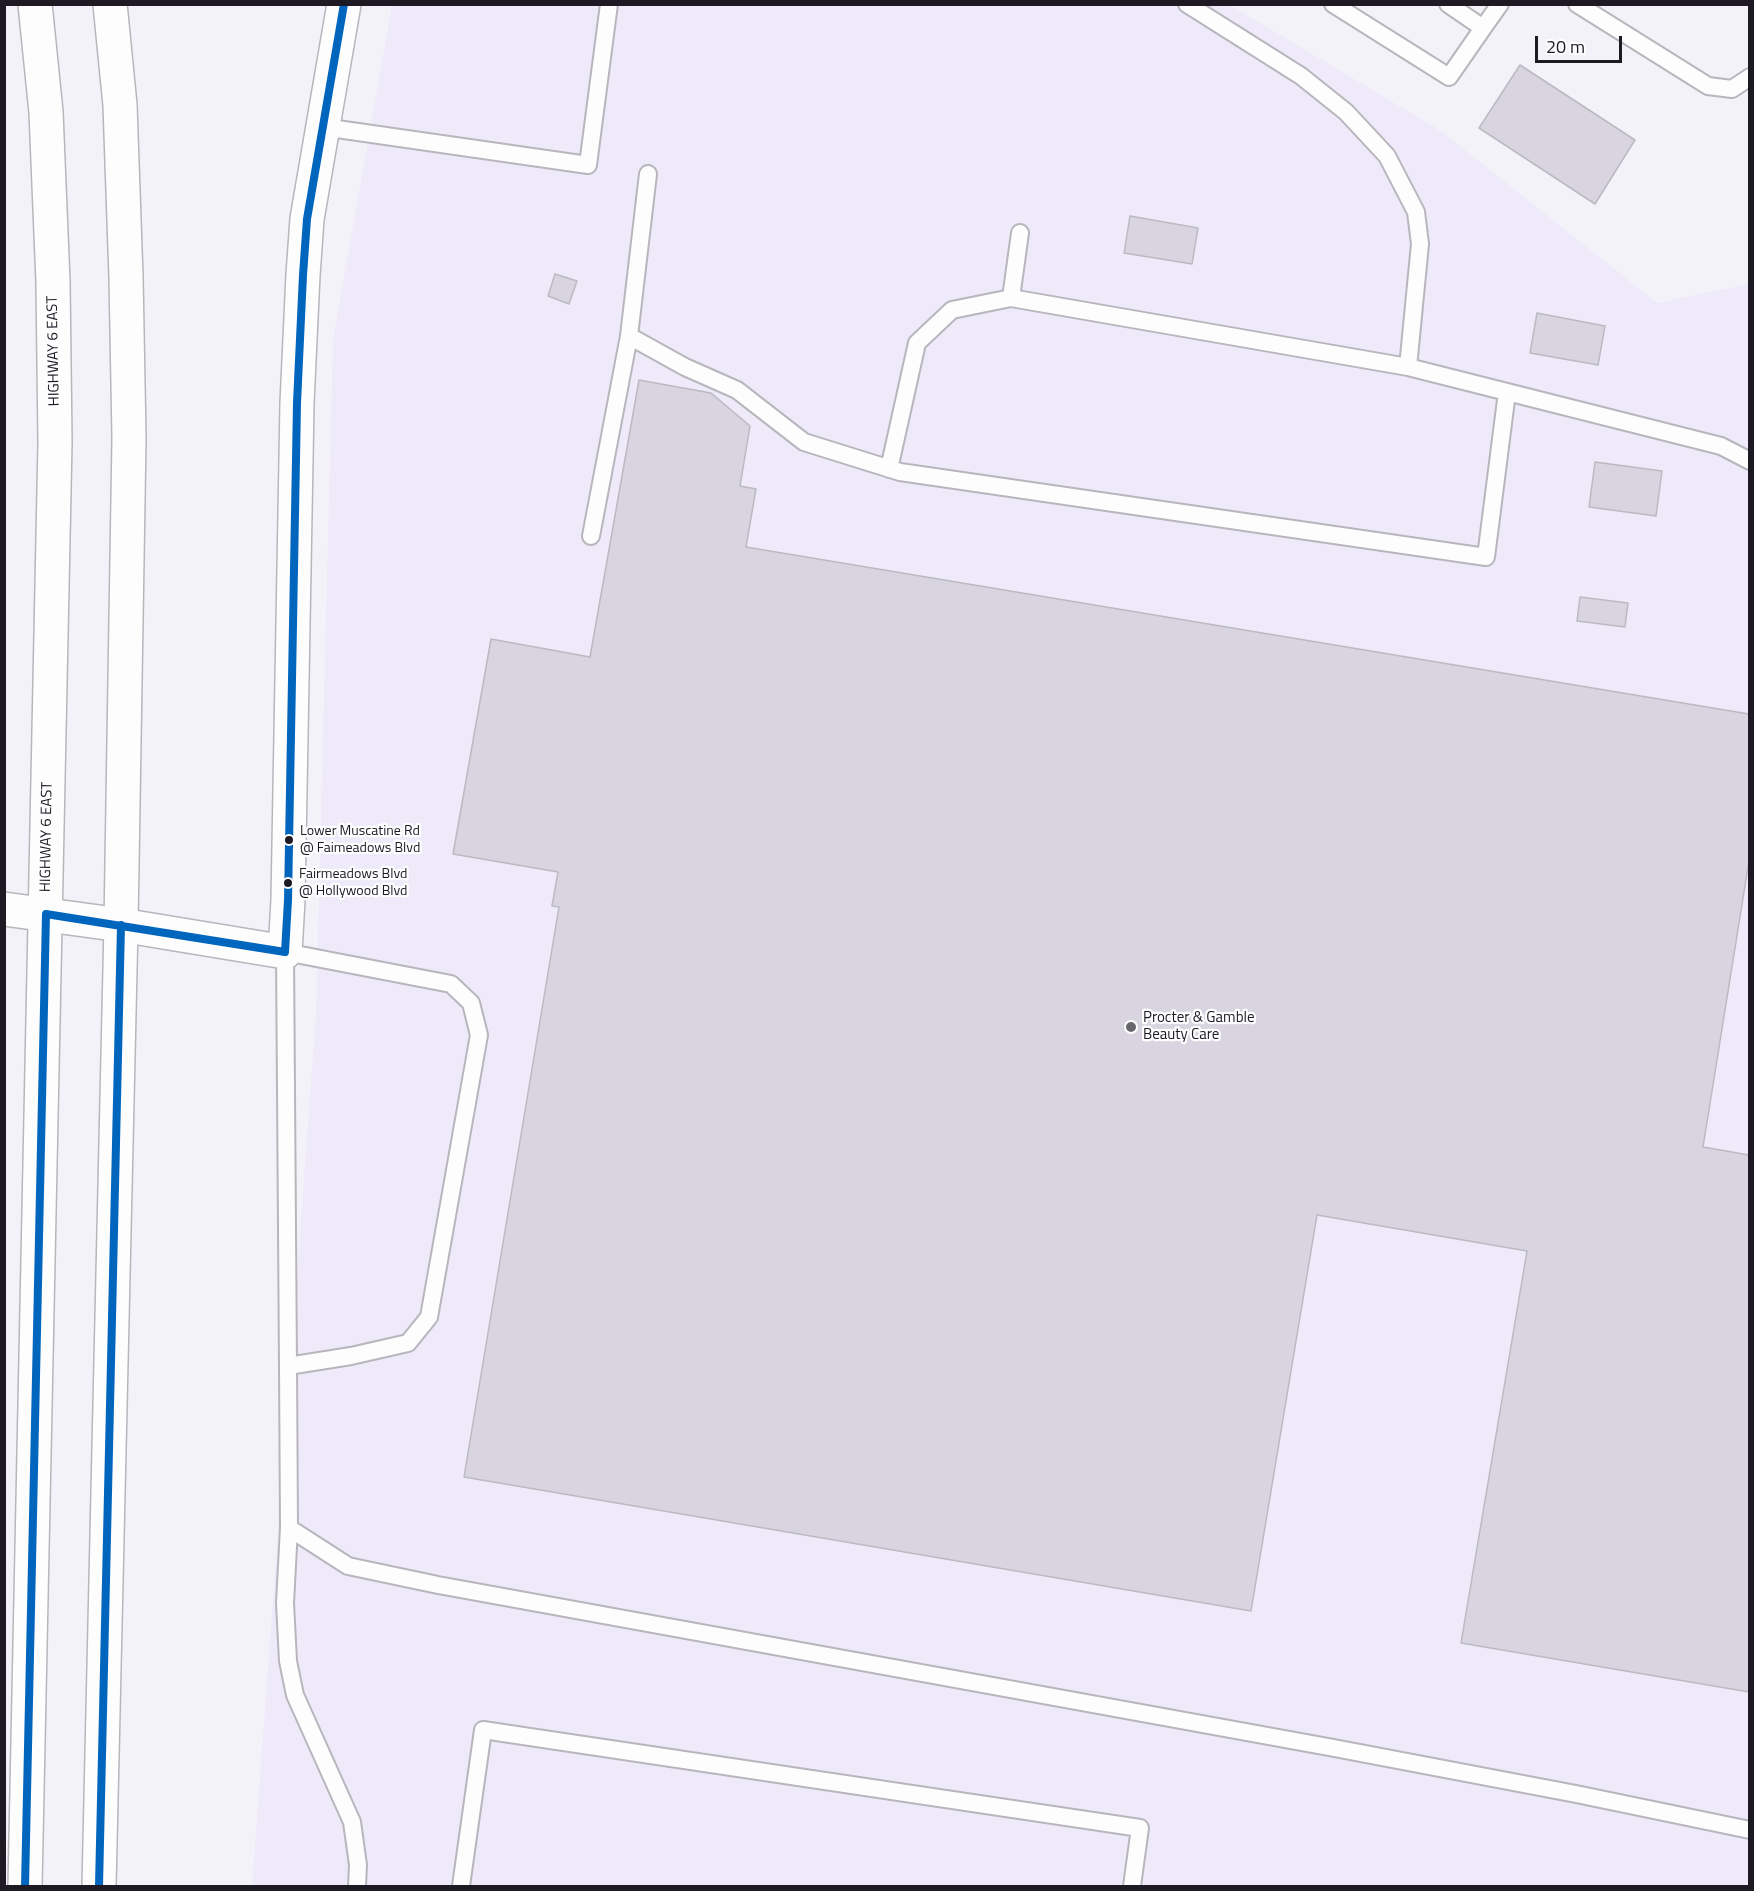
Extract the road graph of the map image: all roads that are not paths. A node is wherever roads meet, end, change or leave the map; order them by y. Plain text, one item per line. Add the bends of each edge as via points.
1 (35, 4) edge
2 (110, 4) edge
3 (344, 4) edge
4 (609, 4) edge
5 (1187, 4) edge
6 (1333, 4) edge
7 (1448, 4) edge
8 (1500, 4) edge
9 (1577, 4) edge
10 (1483, 28) junction
11 (1749, 77) edge
12 (323, 127) junction
13 (648, 174) dead end
14 (1020, 233) dead end
15 (1011, 298) junction
16 (629, 336) junction
17 (1408, 367) junction
18 (1507, 392) junction
19 (1749, 461) edge
20 (889, 469) junction
21 (591, 536) dead end
22 (4, 909) edge
23 (46, 914) junction
24 (121, 925) junction
25 (285, 952) junction
26 (288, 1366) junction
27 (290, 1528) junction
28 (1749, 1830) edge
29 (25, 1887) edge
30 (99, 1887) edge
31 (357, 1887) edge
32 (461, 1887) edge
33 (1132, 1887) edge

1 - 23 main road, HIGHWAY 6 EAST via 46,112 55,408
2 - 24 main road via 120,105 129,438
3 - 12 main road
4 - 12 lane via 588,165
5 - 17 lane via 1301,76 1346,112 1387,156 1416,212 1420,244
6 - 10 lane via 1449,77
7 - 10 lane
8 - 10 lane
9 - 11 lane via 1708,86 1732,89
12 - 25 main road via 307,219 299,339
13 - 16 lane
14 - 15 lane
15 - 17 lane
15 - 20 lane via 952,310 917,344
16 - 20 lane via 737,390 804,442
16 - 21 lane
17 - 18 lane
18 - 19 lane via 1721,446
18 - 20 lane via 1486,557
22 - 23 main road
23 - 24 main road
23 - 29 main road, HIGHWAY 6 EAST
24 - 25 main road
24 - 30 main road
25 - 26 lane
25 - 26 lane via 451,984 471,1003 480,1035 429,1317 408,1343
26 - 27 lane
27 - 28 lane via 348,1566 438,1585 1334,1748
27 - 31 lane via 285,1603 288,1661 295,1695 352,1822
32 - 33 lane via 483,1730 1140,1828

